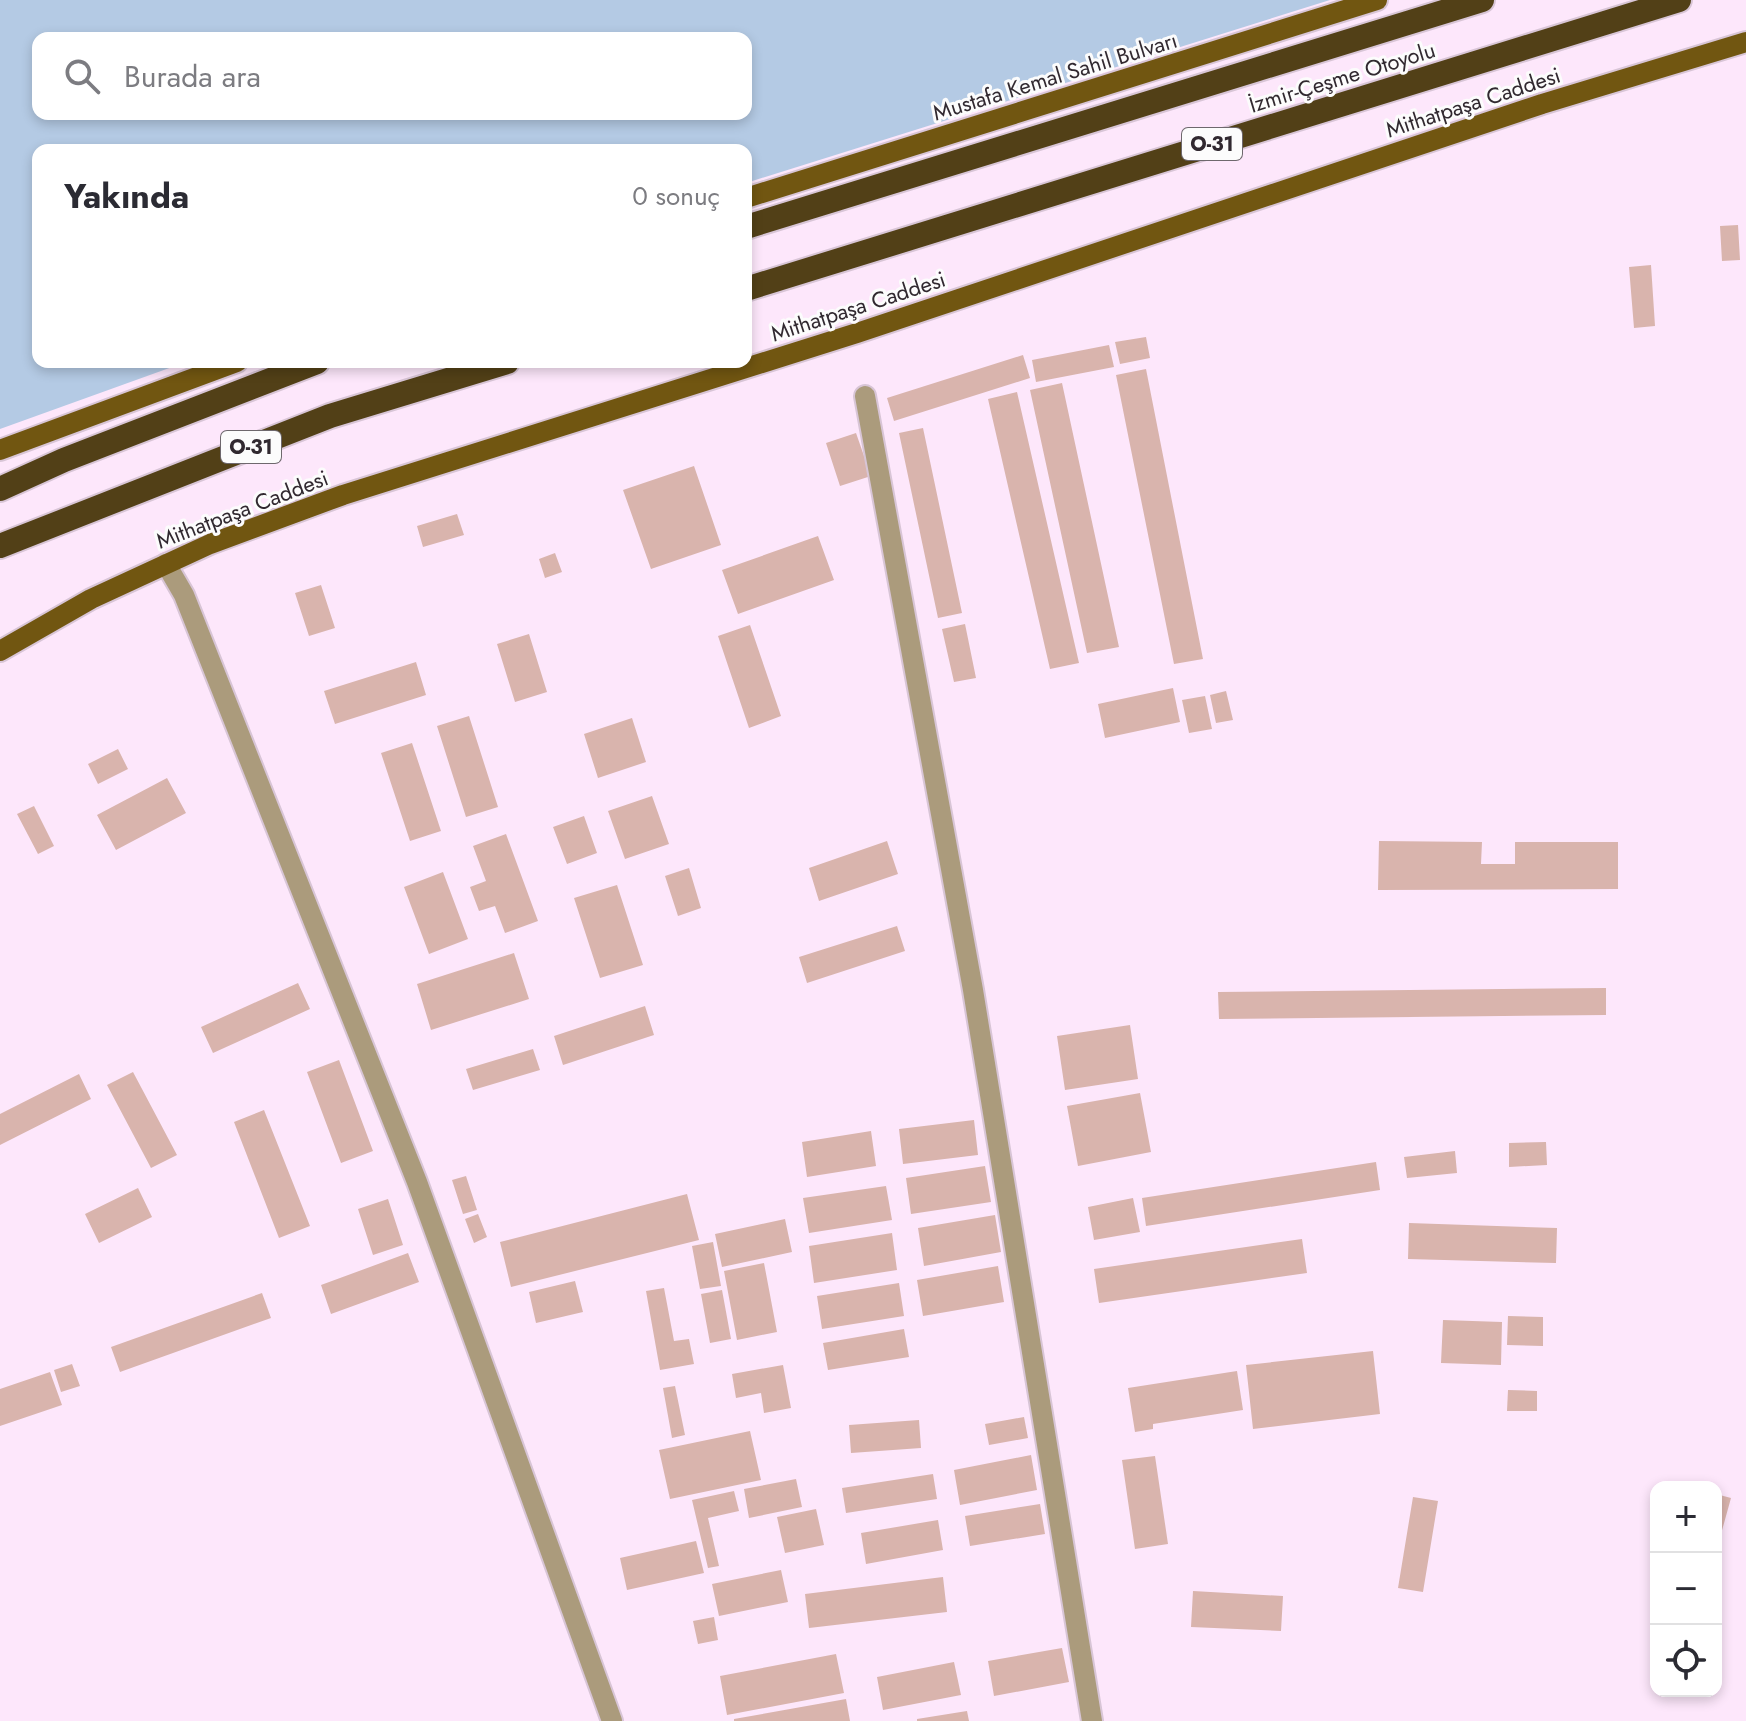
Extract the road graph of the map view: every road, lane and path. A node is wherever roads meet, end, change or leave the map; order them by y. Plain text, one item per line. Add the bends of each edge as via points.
1 (1377, 0) edge
2 (1482, 0) edge
3 (1679, 0) edge
4 (1746, 42) edge
5 (752, 196) edge
6 (752, 225) edge
7 (752, 287) edge
8 (752, 366) edge
9 (221, 368) edge
10 (302, 368) edge
11 (487, 368) edge
12 (746, 368) edge
13 (865, 396) dead end
14 (0, 450) edge
15 (0, 489) edge
16 (0, 546) edge
17 (166, 564) junction
18 (0, 651) edge
19 (612, 1721) edge
20 (1092, 1721) edge

1 - 5 main road, Mustafa Kemal Sahil Bulvarı
2 - 6 highway, İzmir-Çeşme Otoyolu
3 - 7 highway, İzmir-Çeşme Otoyolu / O-31
4 - 8 main road, Mithatpaşa Caddesi via 1542,104
9 - 14 main road
10 - 15 highway, O-31
11 - 16 highway, O-31 via 330,416
12 - 17 main road, Mithatpaşa Caddesi via 343,495
13 - 20 lane via 973,990
17 - 18 main road, Mithatpaşa Caddesi
17 - 19 lane via 184,595 417,1182

